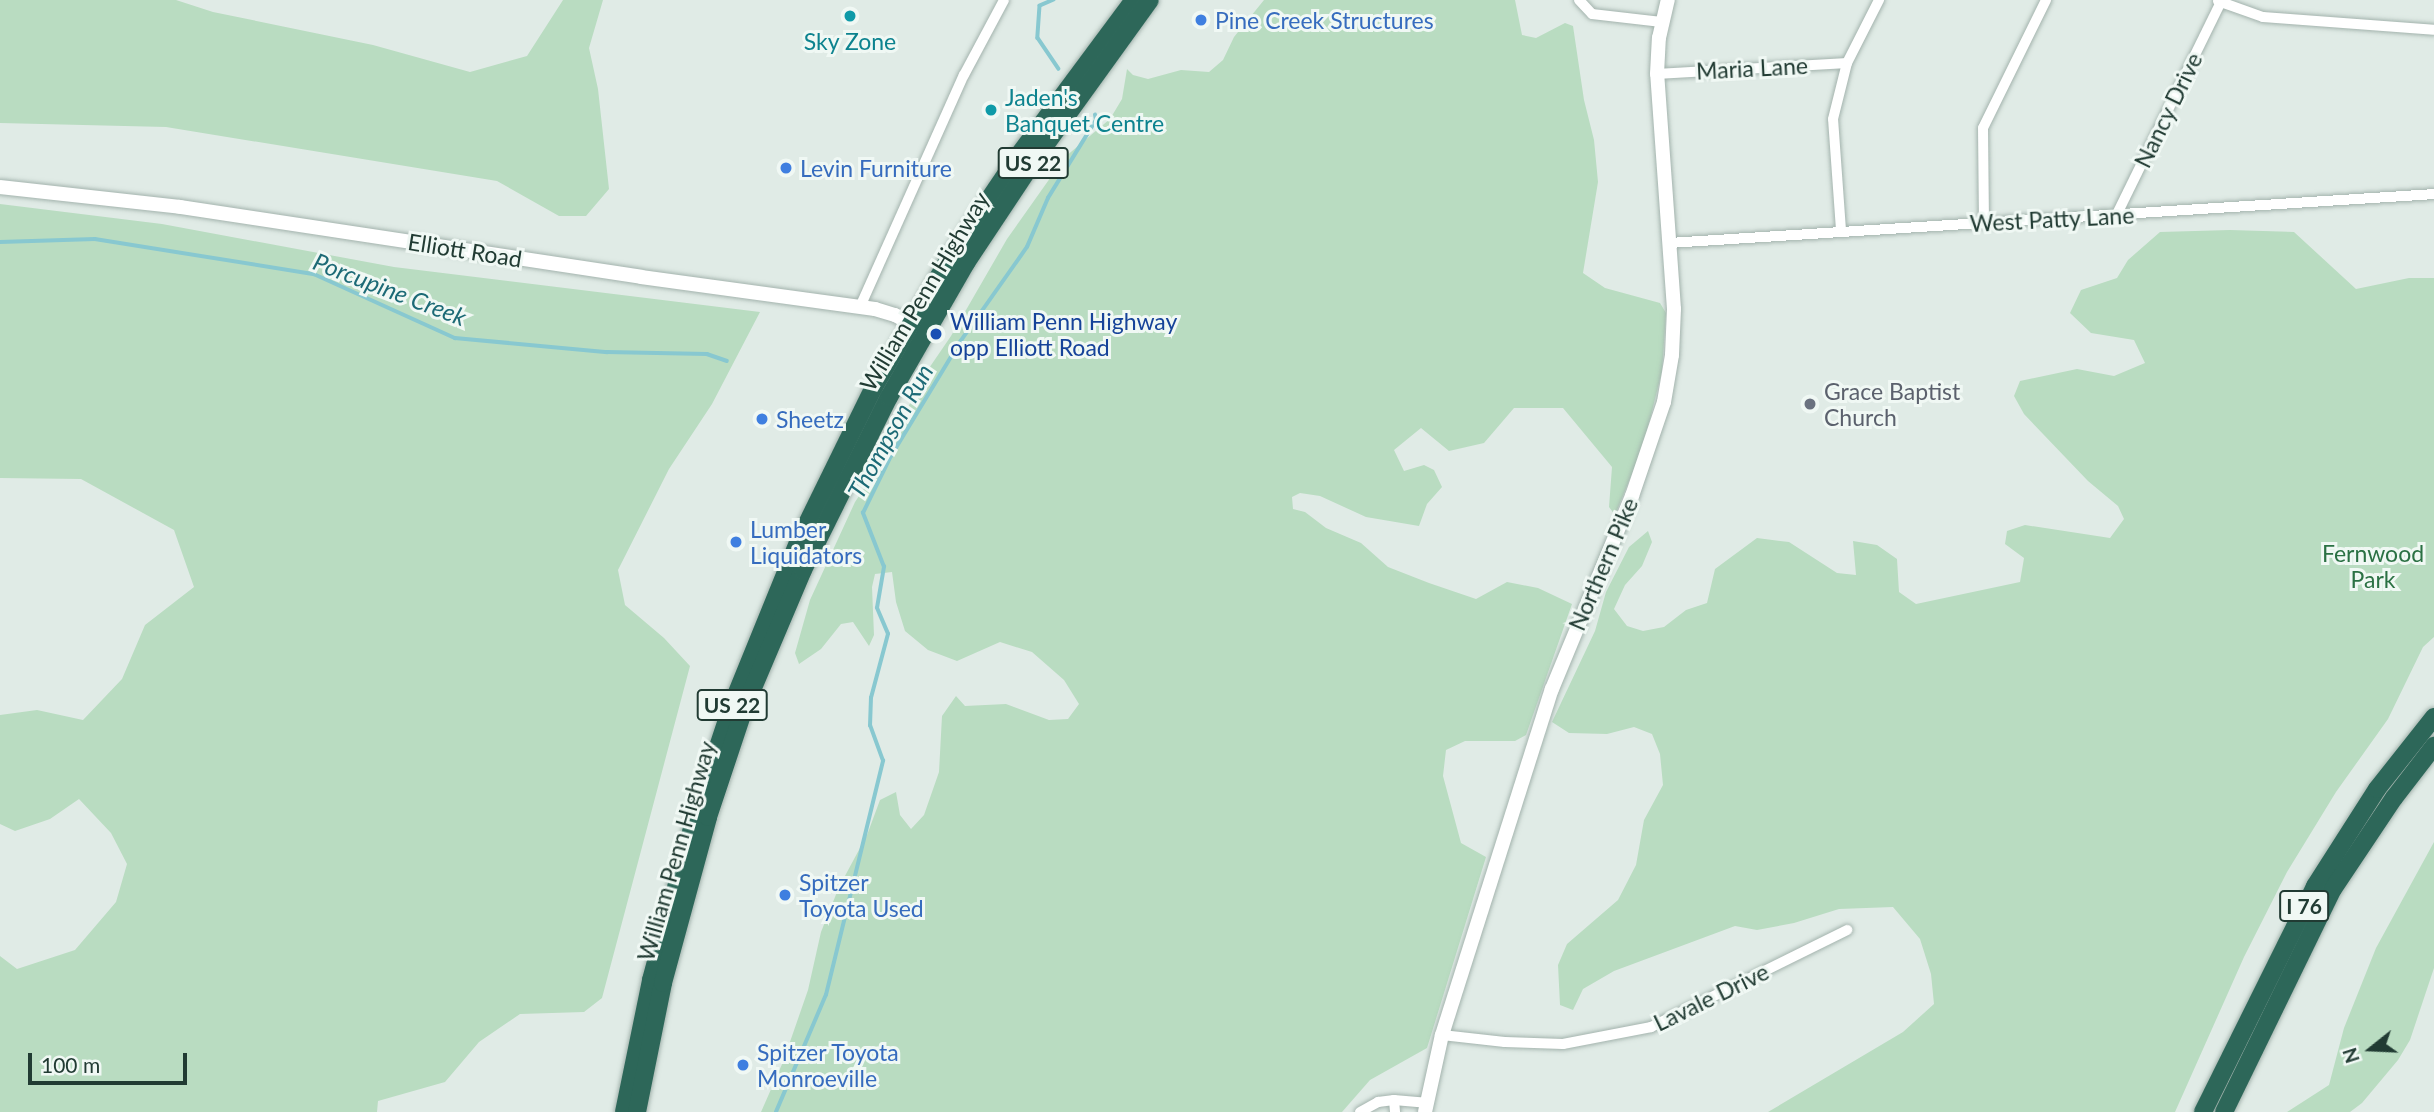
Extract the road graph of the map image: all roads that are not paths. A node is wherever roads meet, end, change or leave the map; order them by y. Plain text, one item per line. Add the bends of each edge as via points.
1 (1004, 0) edge
2 (1134, 0) edge
3 (1150, 0) edge
4 (1579, 0) edge
5 (1668, 0) edge
6 (1879, 0) edge
7 (2046, 0) edge
8 (2219, 2) edge
9 (1662, 22) junction
10 (2434, 30) edge
11 (1847, 63) junction
12 (1657, 74) junction
13 (0, 187) edge
14 (2434, 194) edge
15 (2116, 216) junction
16 (1984, 223) junction
17 (1841, 230) junction
18 (1669, 243) junction
19 (860, 307) junction
20 (918, 328) junction
21 (2434, 716) edge
22 (2434, 746) edge
23 (1847, 930) dead end
24 (1442, 1035) junction
25 (1394, 1100) junction
26 (1426, 1107) edge
27 (624, 1112) edge
28 (637, 1112) edge
29 (1360, 1112) edge
30 (1395, 1112) edge
31 (2203, 1112) edge
32 (2224, 1112) edge

1 - 19 street via 964,75
2 - 20 highway, William Penn Highway / US 22 via 997,187
3 - 20 highway, William Penn Highway / US 22
4 - 9 street via 1592,14
5 - 9 main road, Northern Pike
6 - 11 street
7 - 16 street via 1983,128
8 - 10 street via 2263,17
8 - 15 street, Nancy Drive
9 - 12 main road, Northern Pike
11 - 12 street, Maria Lane
11 - 17 street via 1833,118
12 - 18 main road, Northern Pike
13 - 19 main road, Elliott Road via 180,207
14 - 15 street, West Patty Lane
15 - 16 street, West Patty Lane
16 - 17 street, West Patty Lane
17 - 18 street, West Patty Lane
18 - 24 main road, Northern Pike via 1673,336 1657,430 1552,689
19 - 20 main road, Elliott Road via 882,310
20 - 27 highway, William Penn Highway / US 22 via 817,502 732,705 667,913
20 - 28 highway, William Penn Highway / US 22 via 780,621 744,709 677,928
21 - 31 highway, I 76 via 2377,789 2315,886
22 - 32 highway, I 76 via 2333,889
23 - 24 street, Lavale Drive via 1651,1027 1563,1044
24 - 26 main road, Northern Pike
25 - 26 street
25 - 29 street
25 - 30 street

